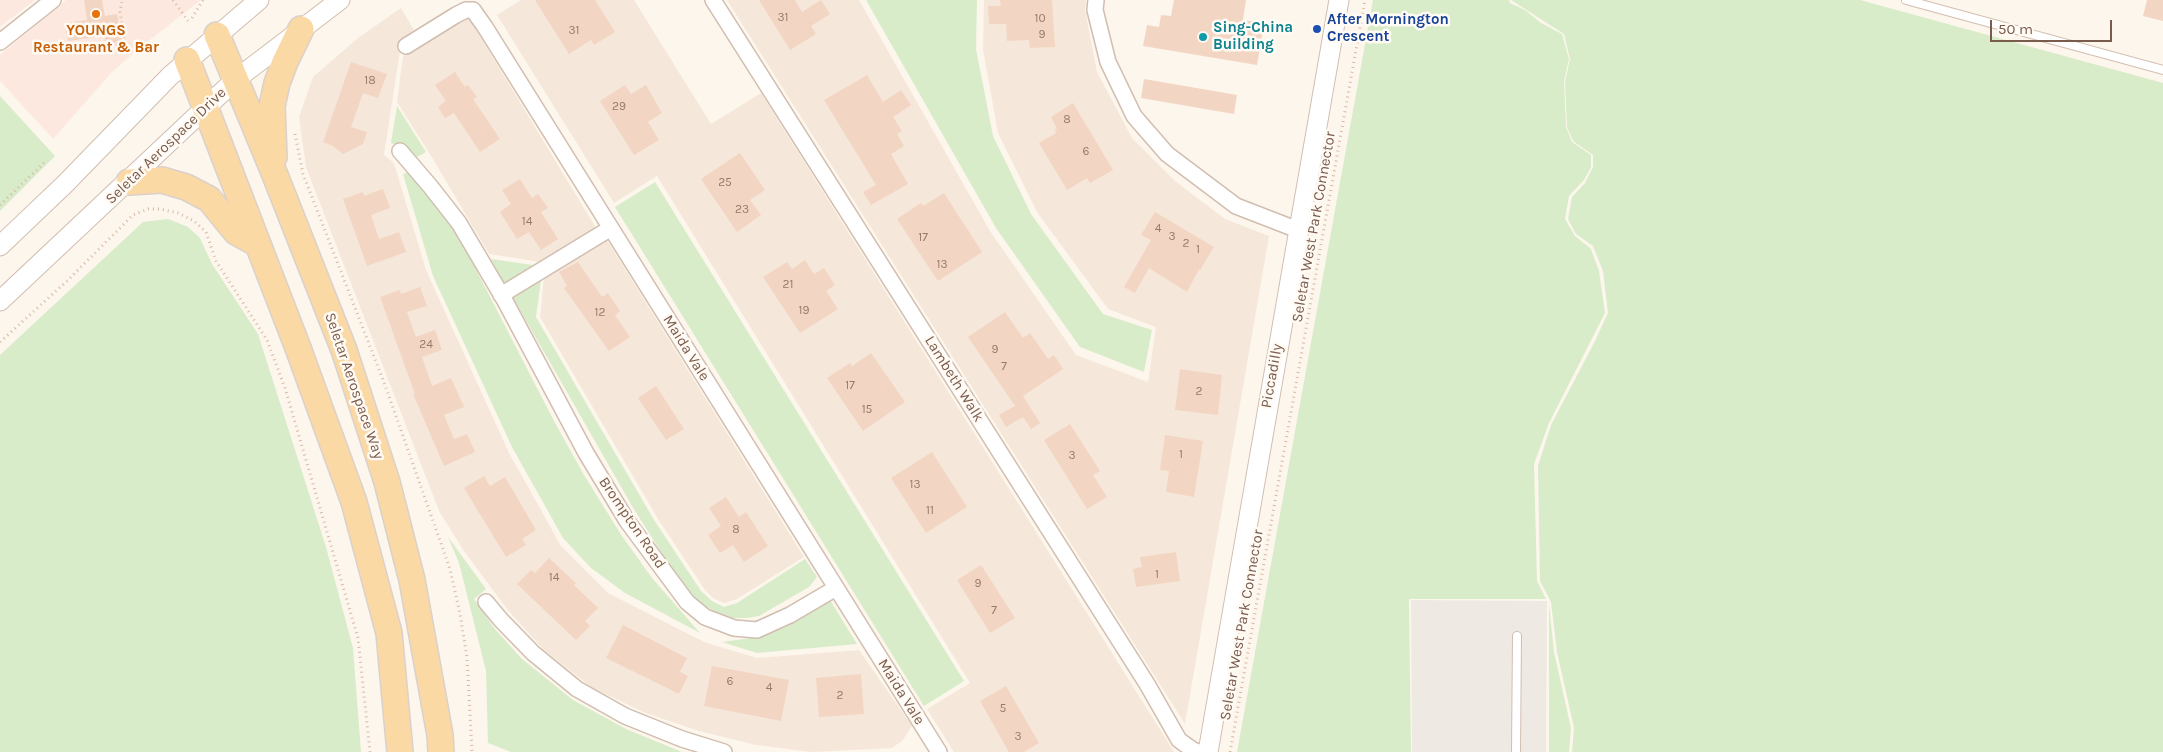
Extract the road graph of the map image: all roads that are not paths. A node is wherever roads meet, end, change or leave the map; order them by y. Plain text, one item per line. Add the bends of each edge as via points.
1 (53, 0) edge
2 (259, 0) edge
3 (340, 0) edge
4 (713, 0) edge
5 (1096, 0) edge
6 (1338, 0) edge
7 (1906, 0) edge
8 (301, 28) junction
9 (216, 35) junction
10 (0, 42) edge
11 (406, 46) dead end
12 (187, 60) junction
13 (2163, 70) edge
14 (235, 80) junction
15 (205, 107) junction
16 (400, 151) dead end
17 (275, 175) junction
18 (129, 182) junction
19 (611, 228) junction
20 (1298, 230) junction
21 (256, 243) junction
22 (0, 246) edge
23 (501, 295) junction
24 (0, 301) edge
25 (836, 588) junction
26 (486, 602) dead end
27 (1517, 636) dead end
28 (932, 750) edge
29 (400, 752) edge
30 (440, 752) edge
31 (724, 752) edge
32 (1199, 752) edge
33 (1208, 752) edge
34 (1516, 752) edge

1 - 10 street
2 - 9 street
3 - 8 street, Seletar Aerospace Drive
4 - 32 street, Lambeth Walk via 1137,667 1179,740
5 - 20 street via 1095,10 1108,62 1134,116 1167,154 1236,206
6 - 20 street, Piccadilly
7 - 13 lane
8 - 14 street, Seletar Aerospace Drive
8 - 17 main road via 285,62 272,106
9 - 12 street
9 - 14 main road, Seletar Aerospace Way
11 - 19 street, Maida Vale via 461,13 473,10
12 - 15 main road
12 - 22 street
14 - 15 street, Seletar Aerospace Drive
14 - 17 main road, Seletar Aerospace Way
15 - 18 street, Seletar Aerospace Drive
15 - 21 main road
16 - 23 street, Brompton Road via 459,223
17 - 30 main road, Seletar Aerospace Way via 344,350 386,482 412,580 440,735
18 - 21 main road via 162,180 209,198 236,232
18 - 24 street, Seletar Aerospace Drive
19 - 23 street
19 - 25 street, Maida Vale
20 - 33 street, Piccadilly
21 - 29 main road via 354,502 389,633
23 - 25 street, Brompton Road via 586,454 627,521 687,602 705,617 734,628 757,630
25 - 28 street, Maida Vale
26 - 31 street via 533,653 577,688 624,716
27 - 34 lane

